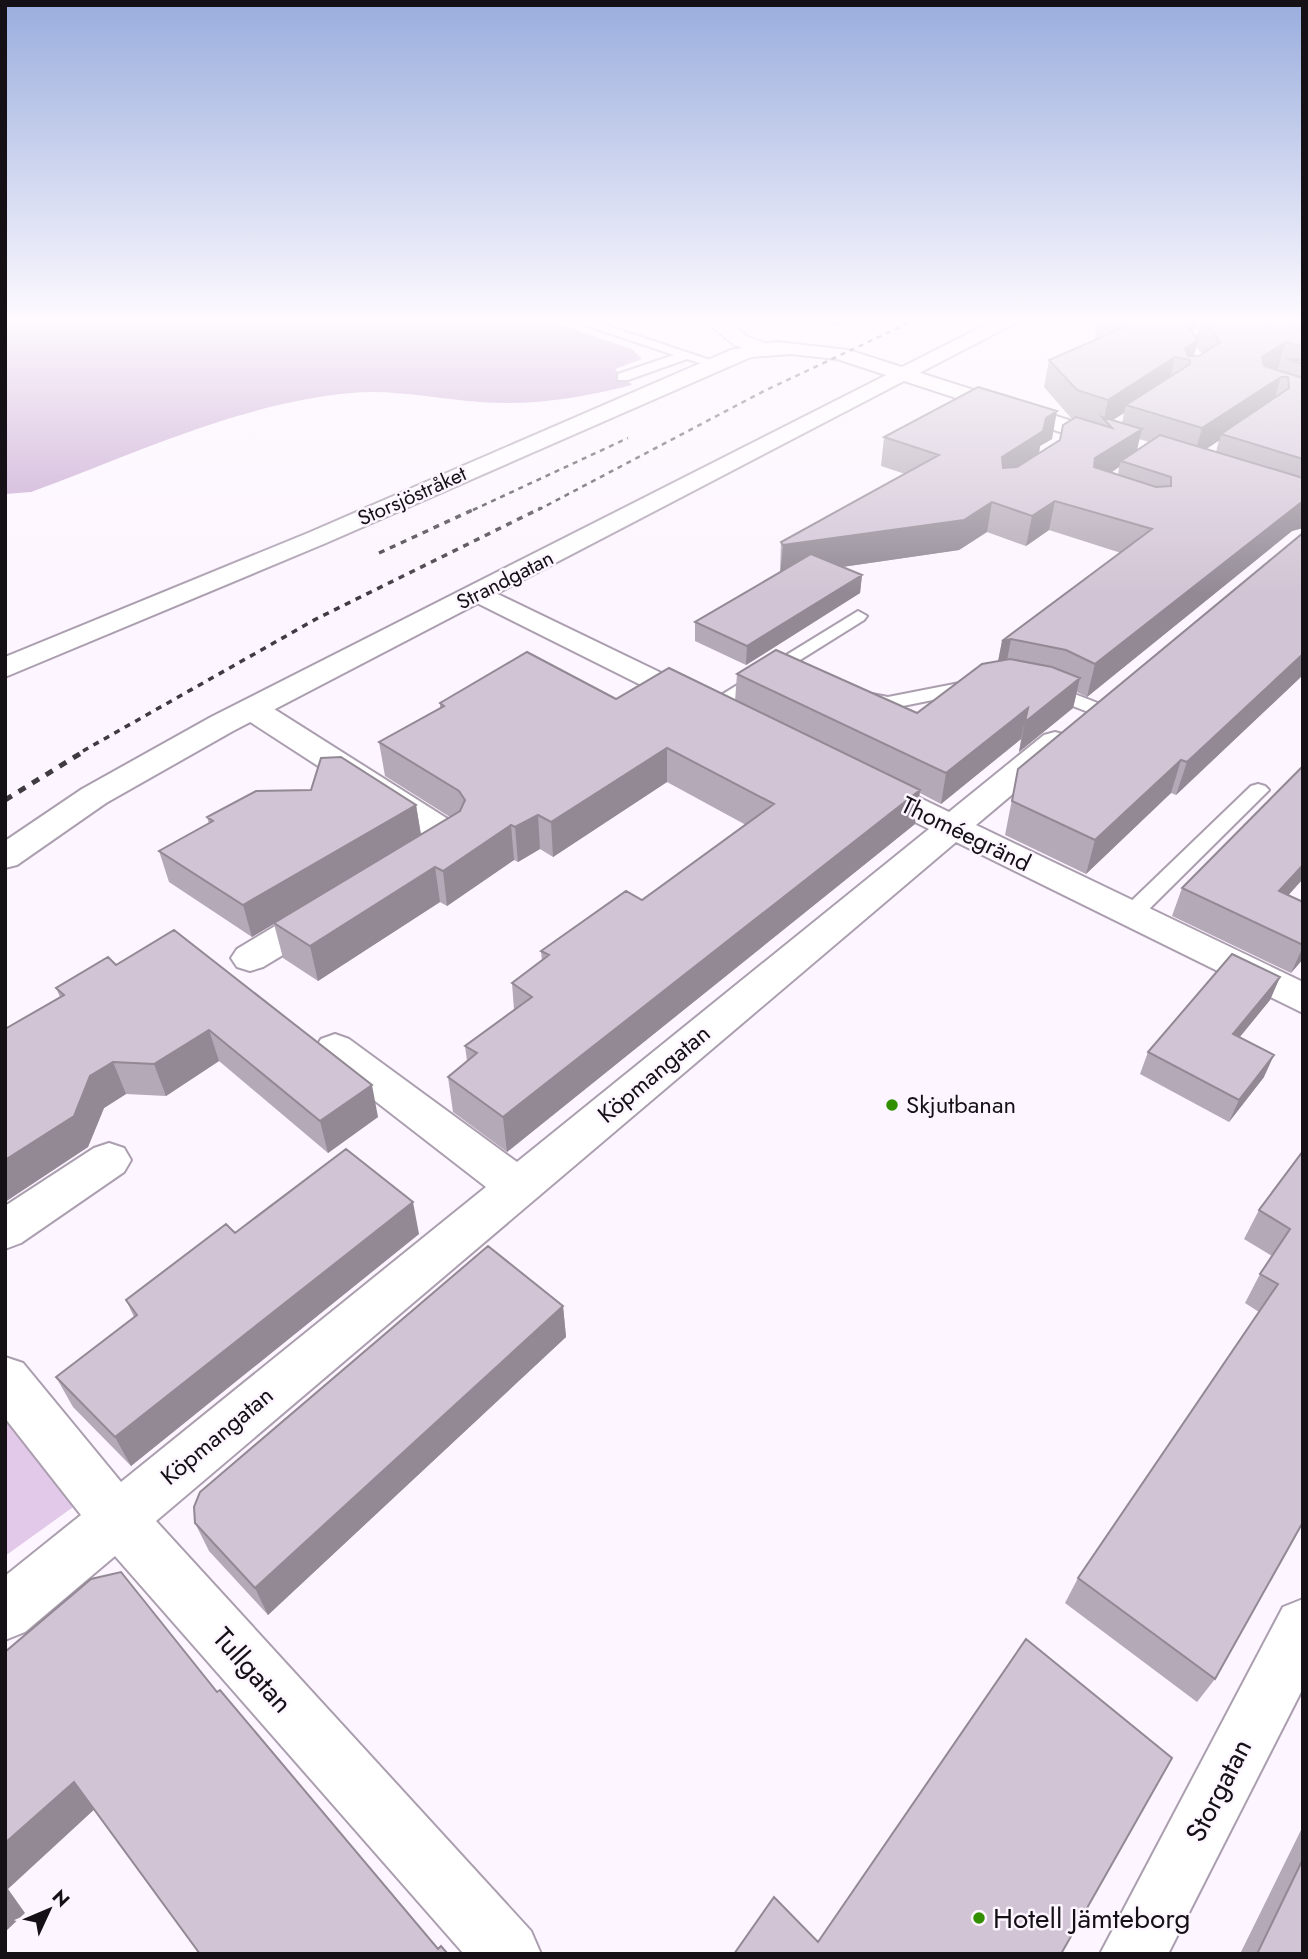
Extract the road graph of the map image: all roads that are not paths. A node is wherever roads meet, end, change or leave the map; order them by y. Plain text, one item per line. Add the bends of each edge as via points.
1 (609, 410) edge
2 (835, 410) edge
3 (1015, 410) edge
4 (1121, 423) edge
5 (1089, 434) junction
6 (1058, 444) edge
7 (1139, 450) edge
8 (479, 593) junction
9 (858, 616) dead end
10 (5, 668) edge
11 (1004, 680) edge
12 (1127, 683) edge
13 (1027, 685) edge
14 (846, 695) edge
15 (710, 708) junction
16 (252, 709) junction
17 (1096, 709) junction
18 (746, 726) edge
19 (843, 774) edge
20 (1258, 790) dead end
21 (952, 827) junction
22 (5, 857) edge
23 (391, 872) edge
24 (344, 901) edge
25 (1130, 915) junction
26 (250, 958) dead end
27 (1303, 999) edge
28 (335, 1049) dead end
29 (109, 1160) dead end
30 (518, 1187) junction
31 (5, 1230) edge
32 (5, 1379) edge
33 (117, 1518) junction
34 (5, 1612) edge
35 (1303, 1627) edge
36 (509, 1954) edge
37 (1133, 1954) edge

1 - 10 street, Storsjöstråket
2 - 8 street, Strandgatan
3 - 5 street, Storsjöstråket
4 - 5 lane
5 - 6 lane
5 - 7 street, Storsjöstråket
8 - 15 street
8 - 16 street, Strandgatan
9 - 15 lane
11 - 14 lane via 888,703
12 - 17 street, Köpmangatan
13 - 17 lane
15 - 18 street
16 - 22 street, Strandgatan via 94,796
16 - 23 street via 450,836
17 - 21 street, Köpmangatan
19 - 21 street, Thoméegränd
20 - 25 lane
21 - 25 street, Thoméegränd
21 - 30 street, Köpmangatan
24 - 26 street
25 - 27 street, Thoméegränd
28 - 30 street
29 - 31 street
30 - 33 street, Köpmangatan
32 - 33 street, Tullgatan
33 - 34 street, Köpmangatan
33 - 36 street, Tullgatan
35 - 37 street, Storgatan

